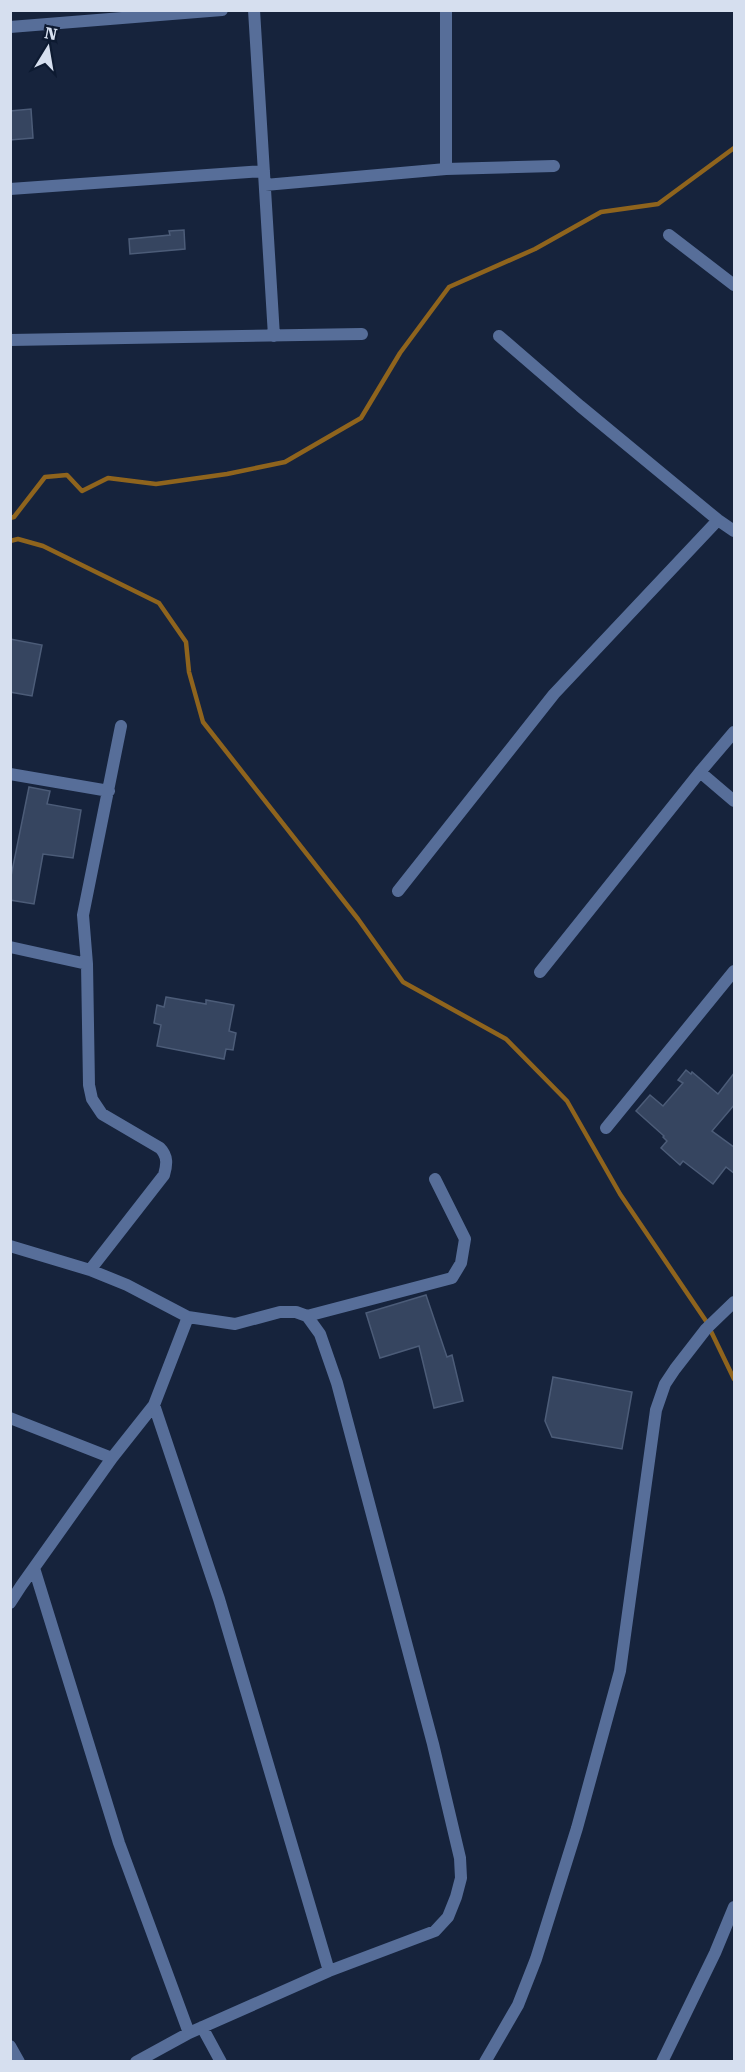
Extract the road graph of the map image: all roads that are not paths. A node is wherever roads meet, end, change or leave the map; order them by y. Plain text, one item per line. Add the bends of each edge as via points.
1 (222, 10) edge
2 (254, 10) edge
3 (446, 10) edge
4 (10, 27) edge
5 (554, 166) dead end
6 (446, 170) junction
7 (264, 171) junction
8 (265, 185) junction
9 (10, 189) edge
10 (669, 235) dead end
11 (735, 285) edge
12 (362, 334) dead end
13 (274, 336) junction
14 (498, 336) dead end
15 (10, 340) edge
16 (718, 520) junction
17 (735, 531) edge
18 (121, 726) dead end
19 (735, 732) edge
20 (700, 772) junction
21 (10, 774) edge
22 (109, 791) junction
23 (735, 801) edge
24 (398, 891) dead end
25 (10, 947) edge
26 (87, 964) junction
27 (735, 971) edge
28 (540, 972) dead end
29 (606, 1128) dead end
30 (435, 1179) dead end
31 (10, 1246) edge
32 (90, 1270) junction
33 (735, 1302) edge
34 (307, 1316) junction
35 (188, 1317) junction
36 (154, 1406) junction
37 (10, 1418) edge
38 (112, 1458) junction
39 (34, 1568) junction
40 (10, 1603) edge
41 (735, 1907) edge
42 (329, 1971) junction
43 (202, 2027) junction
44 (189, 2033) junction
45 (10, 2046) edge
46 (19, 2061) edge
47 (136, 2061) edge
48 (221, 2061) edge
49 (485, 2061) edge
50 (662, 2061) edge

1 - 4 street
2 - 7 street
3 - 6 street
5 - 6 street
6 - 8 street
7 - 8 street
7 - 9 street
8 - 13 street
10 - 11 street
12 - 13 street
13 - 15 street
14 - 16 street
16 - 17 street
16 - 24 street via 554,694
18 - 22 street
19 - 20 street
20 - 23 street
20 - 28 street
21 - 22 street
22 - 26 street via 83,915
25 - 26 street
26 - 32 street via 92,1099 102,1114 160,1148 167,1166
27 - 29 street
30 - 34 street via 465,1239 452,1278
31 - 32 street
32 - 35 street
33 - 49 street via 710,1326 665,1384 656,1410 620,1671 536,1959 518,2005
34 - 35 street via 280,1312 235,1324
34 - 42 street via 320,1334 337,1383 433,1744 460,1858 461,1878 447,1917 435,1931
35 - 36 street
36 - 38 street
36 - 42 street via 219,1599
37 - 38 street
38 - 39 street
39 - 40 street
39 - 44 street via 118,1843
41 - 50 street
42 - 43 street
43 - 44 street
43 - 48 street
44 - 47 street
45 - 46 street

